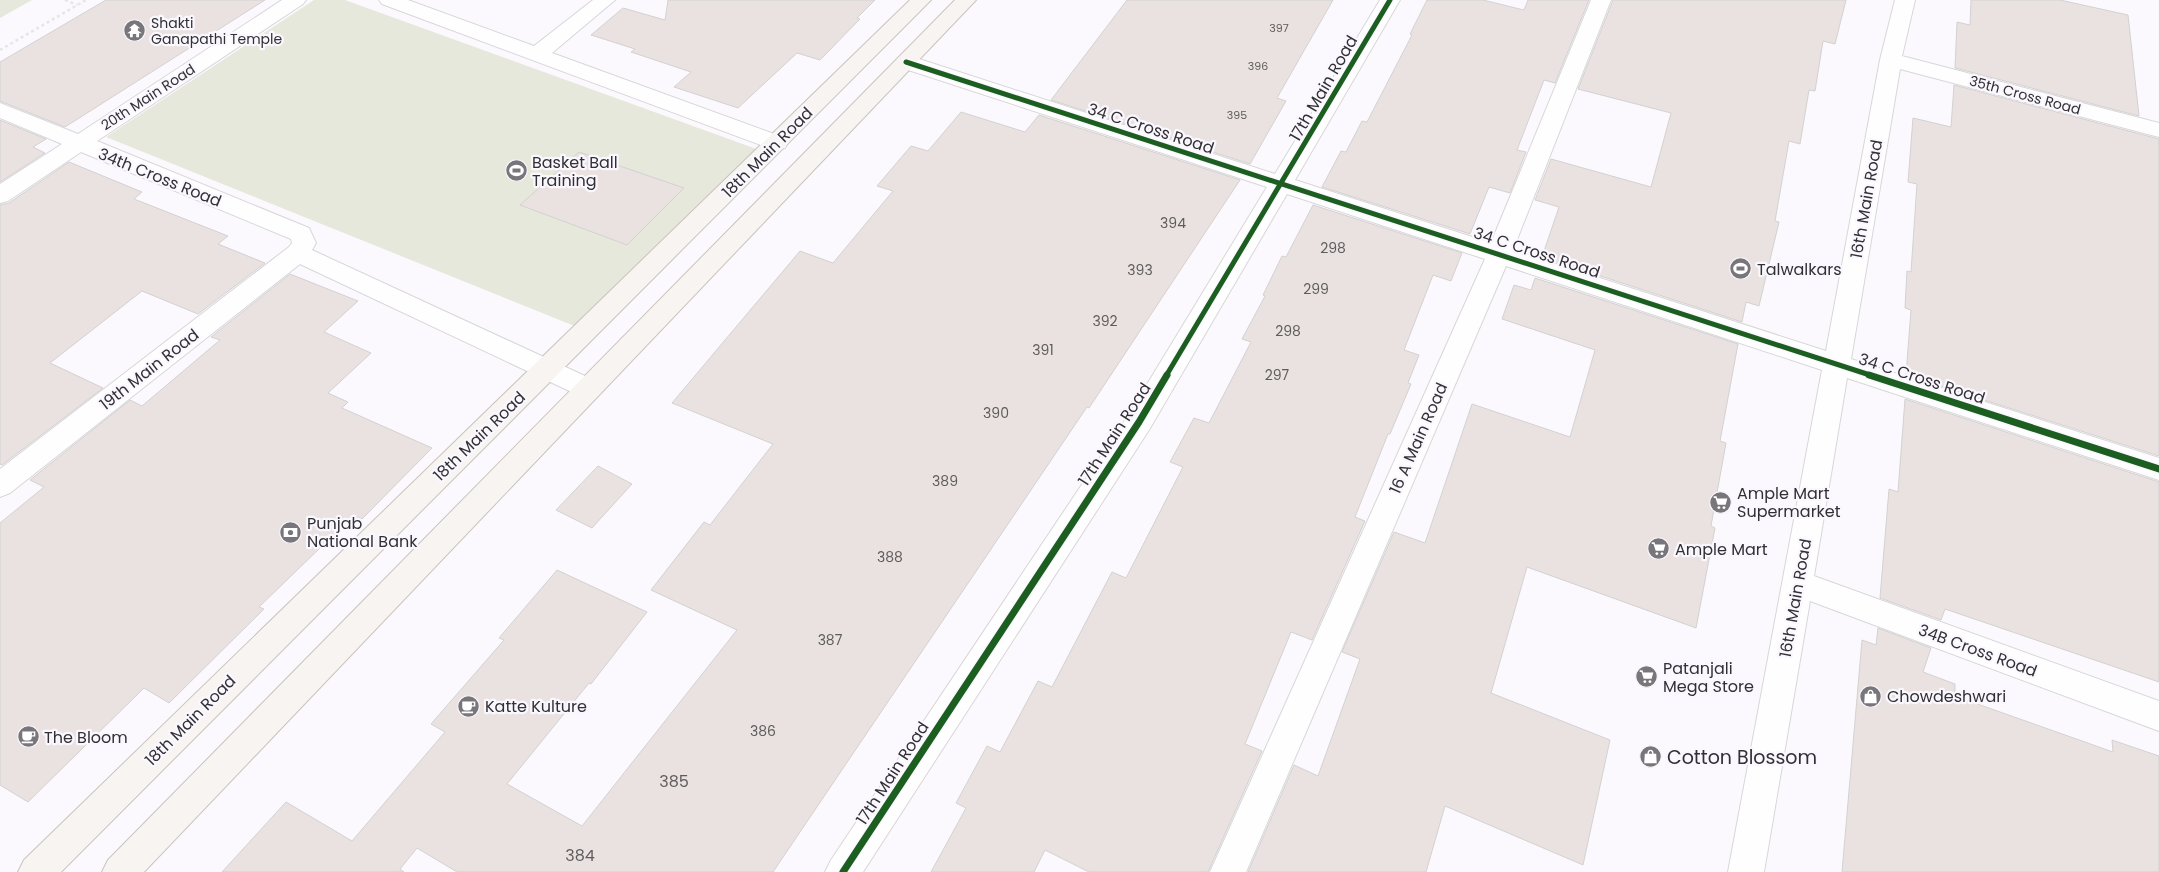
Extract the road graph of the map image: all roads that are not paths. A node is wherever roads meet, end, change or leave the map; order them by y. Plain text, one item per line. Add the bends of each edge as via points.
1 (296, 0) edge
2 (389, 0) edge
3 (605, 0) edge
4 (921, 0) edge
5 (966, 0) edge
6 (1390, 0) edge
7 (1601, 0) edge
8 (1905, 0) edge
9 (537, 54) junction
10 (1891, 60) junction
11 (906, 62) junction
12 (0, 110) edge
13 (2159, 130) edge
14 (777, 143) junction
15 (78, 144) junction
16 (1282, 185) junction
17 (0, 194) edge
18 (298, 253) junction
19 (1499, 254) junction
20 (1837, 365) junction
21 (546, 370) junction
22 (589, 389) junction
23 (2159, 469) edge
24 (0, 485) edge
25 (1798, 583) junction
26 (2159, 716) edge
27 (36, 872) edge
28 (120, 872) edge
29 (843, 872) edge
30 (1228, 872) edge
31 (1746, 872) edge

1 - 15 street, 20th Main Road
2 - 9 street
3 - 9 street
4 - 14 main road, 18th Main Road
5 - 11 main road
6 - 16 street, 17th Main Road
7 - 19 street, 16 A Main Road
8 - 10 street, 16th Main Road
9 - 14 street
10 - 13 street, 35th Cross Road
10 - 20 street, 16th Main Road
11 - 16 street, 34 C Cross Road
11 - 22 main road
12 - 15 street, 34th Cross Road
14 - 21 main road, 18th Main Road
15 - 17 street, 20th Main Road
15 - 18 street, 34th Cross Road via 301,234 304,243
16 - 19 street, 34 C Cross Road
16 - 29 street, 17th Main Road via 1140,422
18 - 21 street
18 - 24 street, 19th Main Road
19 - 20 street, 34 C Cross Road
19 - 30 street, 16 A Main Road
20 - 23 street, 34 C Cross Road
20 - 25 street, 16th Main Road
21 - 22 street
21 - 27 main road, 18th Main Road
22 - 28 main road
25 - 26 street, 34B Cross Road
25 - 31 street, 16th Main Road

